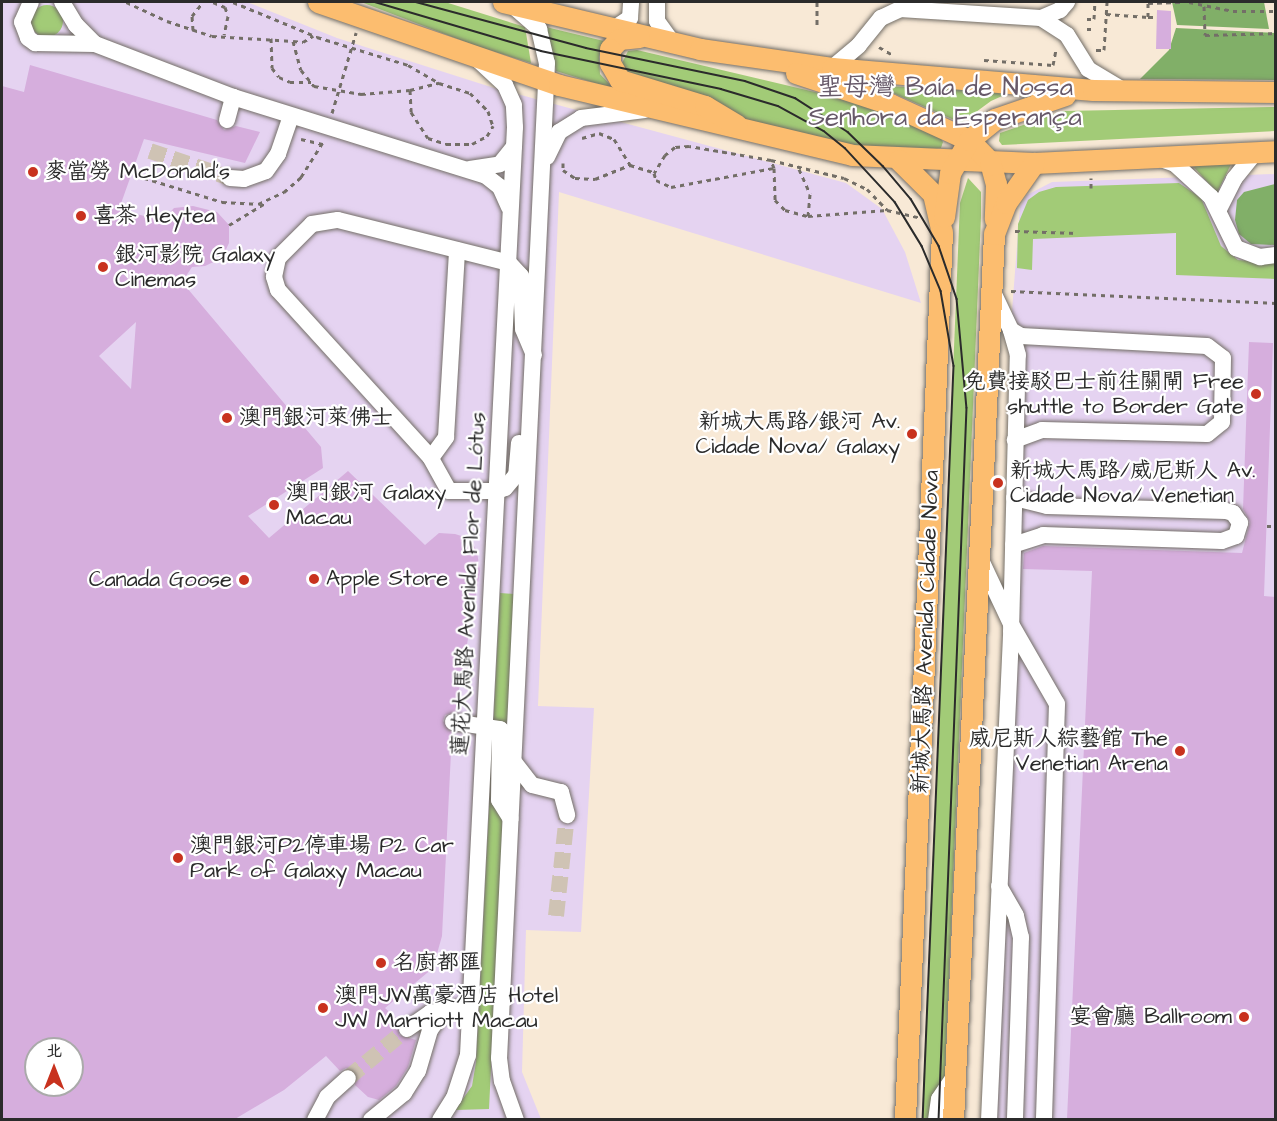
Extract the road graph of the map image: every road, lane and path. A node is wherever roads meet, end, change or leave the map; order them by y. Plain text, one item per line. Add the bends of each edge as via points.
1 (31, 2) edge
2 (62, 2) edge
3 (126, 2) edge
4 (203, 2) edge
5 (213, 2) edge
6 (233, 2) edge
7 (318, 2) edge
8 (506, 2) edge
9 (631, 2) edge
10 (657, 2) edge
11 (817, 2) edge
12 (1068, 2) edge
13 (1095, 2) edge
14 (1107, 2) edge
15 (1180, 2) edge
16 (1189, 2) edge
17 (1204, 6) junction
18 (1275, 11) edge
19 (1106, 15) junction
20 (361, 17) junction
21 (1148, 17) junction
22 (1157, 17) dead end
23 (1041, 18) junction
24 (1087, 19) dead end
25 (817, 28) dead end
26 (1087, 29) dead end
27 (1095, 29) dead end
28 (193, 30) junction
29 (612, 30) junction
30 (1275, 33) edge
31 (314, 35) junction
32 (223, 36) junction
33 (642, 36) junction
34 (271, 38) junction
35 (293, 41) junction
36 (673, 43) junction
37 (95, 44) junction
38 (859, 45) junction
39 (352, 48) junction
40 (1075, 49) junction
41 (893, 55) dead end
42 (751, 58) junction
43 (477, 59) junction
44 (973, 60) dead end
45 (832, 68) junction
46 (546, 81) junction
47 (311, 82) junction
48 (439, 83) junction
49 (410, 90) junction
50 (1093, 90) junction
51 (339, 91) junction
52 (1130, 92) junction
53 (1275, 92) edge
54 (233, 97) junction
55 (655, 110) junction
56 (291, 116) junction
57 (227, 120) dead end
58 (493, 126) junction
59 (515, 127) junction
60 (747, 133) junction
61 (286, 135) junction
62 (325, 136) junction
63 (969, 140) junction
64 (574, 143) dead end
65 (514, 147) junction
66 (1266, 152) edge
67 (1157, 157) junction
68 (562, 159) dead end
69 (771, 160) junction
70 (899, 160) junction
71 (956, 161) junction
72 (990, 162) junction
73 (1034, 163) junction
74 (630, 165) junction
75 (799, 167) junction
76 (774, 168) junction
77 (457, 169) junction
78 (544, 169) junction
79 (654, 172) junction
80 (230, 177) tunnel mouth
81 (271, 200) dead end
82 (1219, 209) junction
83 (886, 210) junction
84 (1003, 210) junction
85 (511, 215) junction
86 (808, 216) junction
87 (229, 225) dead end
88 (941, 227) junction
89 (1077, 233) dead end
90 (1007, 235) junction
91 (457, 250) junction
92 (1275, 255) edge
93 (509, 263) junction
94 (1011, 280) dead end
95 (992, 289) junction
96 (1275, 303) edge
97 (1011, 330) junction
98 (534, 366) junction
99 (1015, 440) junction
100 (431, 458) junction
101 (497, 491) junction
102 (1014, 498) junction
103 (1267, 526) dead end
104 (1275, 526) edge
105 (1013, 545) junction
106 (979, 558) junction
107 (1011, 624) junction
108 (453, 722) dead end
109 (485, 724) junction
110 (514, 762) junction
111 (542, 788) junction
112 (512, 814) junction
113 (567, 815) tunnel mouth
114 (999, 886) junction
115 (470, 1006) junction
116 (446, 1008) junction
117 (407, 1029) tunnel mouth
118 (955, 1075) junction
119 (348, 1078) tunnel mouth
120 (315, 1119) edge
121 (371, 1119) edge
122 (440, 1119) edge
123 (516, 1119) edge
124 (905, 1119) edge
125 (936, 1119) edge
126 (953, 1119) edge
127 (989, 1119) edge
128 (1015, 1119) edge
129 (1044, 1119) edge

1 - 37 street via 22,22 28,38 35,43
2 - 37 street via 76,25
3 - 28 path
4 - 28 path via 192,16
5 - 32 path via 225,7 228,16
6 - 31 path
7 - 20 main road
8 - 29 main road
8 - 46 street via 539,29 546,56
9 - 29 street via 630,18
10 - 36 street via 657,21
11 - 25 path
12 - 23 street
12 - 40 street
13 - 24 path via 1094,19
14 - 19 path
15 - 21 path via 1148,3
16 - 17 path
17 - 18 path
17 - 30 path via 1205,35
19 - 21 path
19 - 40 path via 1104,50
20 - 39 path
20 - 43 main road
21 - 22 path
23 - 38 street via 900,9 881,18
23 - 40 street via 1067,35
26 - 27 path
28 - 32 path
29 - 33 main road
31 - 35 path via 303,42
31 - 39 path
32 - 34 path
33 - 36 main road
33 - 60 main road via 620,39 610,50 610,63 620,80 705,106
34 - 35 path
34 - 47 path via 272,68 279,77
35 - 47 path via 301,70
36 - 42 main road
37 - 54 street
38 - 41 path via 874,45
38 - 45 street
39 - 48 path via 408,65
39 - 51 path
40 - 44 path via 1056,50 1053,65
40 - 52 street via 1097,77
42 - 45 main road
42 - 63 main road via 890,104
43 - 46 main road
43 - 59 street, 蓮花大馬路 Avenida Flor de Lótus via 505,85 513,105
45 - 50 main road
46 - 55 main road
46 - 78 street
47 - 51 path
48 - 49 path
48 - 58 path via 478,99
49 - 51 path
49 - 58 path via 411,112 428,138 446,144 472,144 487,136
50 - 52 main road
50 - 63 main road via 1016,109 984,126
51 - 62 path
52 - 53 main road
54 - 56 street
54 - 57 street
55 - 60 main road
55 - 78 street via 600,113 568,125 551,144
56 - 61 street
56 - 62 street
58 - 59 path
59 - 65 street, 蓮花大馬路 Avenida Flor de Lótus
60 - 70 main road via 852,155
61 - 62 path
61 - 80 street via 266,171 244,179
62 - 77 street
63 - 71 main road
63 - 72 main road
64 - 74 path via 599,133 614,139
65 - 77 street via 494,166
65 - 85 street, 蓮花大馬路 Avenida Flor de Lótus
66 - 67 main road
66 - 82 street via 1234,179
67 - 73 main road
67 - 82 street via 1175,164 1198,182
68 - 74 path via 563,170 575,178 595,179
69 - 75 path
69 - 76 path
69 - 79 path via 675,147 655,166
70 - 71 main road
70 - 88 main road, 新城大馬路 Avenida Cidade Nova via 933,194
71 - 72 main road
71 - 88 main road via 946,191
72 - 73 main road
72 - 90 main road
73 - 84 main road
74 - 79 path
75 - 83 path via 844,178 867,189
75 - 86 path via 810,194
76 - 79 path via 671,187 656,180
76 - 86 path via 775,200 785,210
77 - 85 street via 493,180 505,194
78 - 98 street
81 - 87 path
82 - 92 street via 1225,231 1236,248 1260,257
83 - 86 path
83 - 88 path
84 - 90 main road
84 - 90 path via 1013,213
85 - 93 street, 蓮花大馬路 Avenida Flor de Lótus
88 - 124 main road, 新城大馬路 Avenida Cidade Nova
89 - 90 path
90 - 95 main road
91 - 93 street
91 - 100 street via 446,437
91 - 100 street via 338,220 323,220 312,224 278,258 274,277 278,290
93 - 98 street via 522,282 523,329
93 - 101 street, 蓮花大馬路 Avenida Flor de Lótus
94 - 96 path via 1011,291
95 - 97 street
95 - 106 main road
97 - 99 street via 1018,356
97 - 99 street via 1032,338 1207,345 1219,351 1224,365 1222,422 1207,434 1042,430
98 - 101 street via 522,395 516,475
98 - 110 street
99 - 102 street
100 - 101 street via 449,491
101 - 109 street, 蓮花大馬路 Avenida Flor de Lótus
102 - 105 street
102 - 105 street via 1047,506 1226,511 1240,523 1236,536 1222,541 1043,535
103 - 104 path
105 - 107 street
106 - 107 street
106 - 118 main road
107 - 114 street
107 - 129 street via 1057,704
108 - 109 street
109 - 112 street via 496,726 502,736 499,800
109 - 115 street, 蓮花大馬路 Avenida Flor de Lótus
110 - 111 street via 524,780
110 - 112 street
111 - 112 street via 523,796
111 - 113 street via 561,792
112 - 123 street via 499,1058 502,1081
114 - 127 street
114 - 128 street via 1016,916 1021,937
115 - 116 street
115 - 122 street, 蓮花大馬路 Avenida Flor de Lótus via 463,1077
116 - 117 street via 430,1013
116 - 121 street via 430,1030 418,1071 404,1093
118 - 125 street via 939,1099
118 - 126 main road
119 - 120 street via 327,1096

